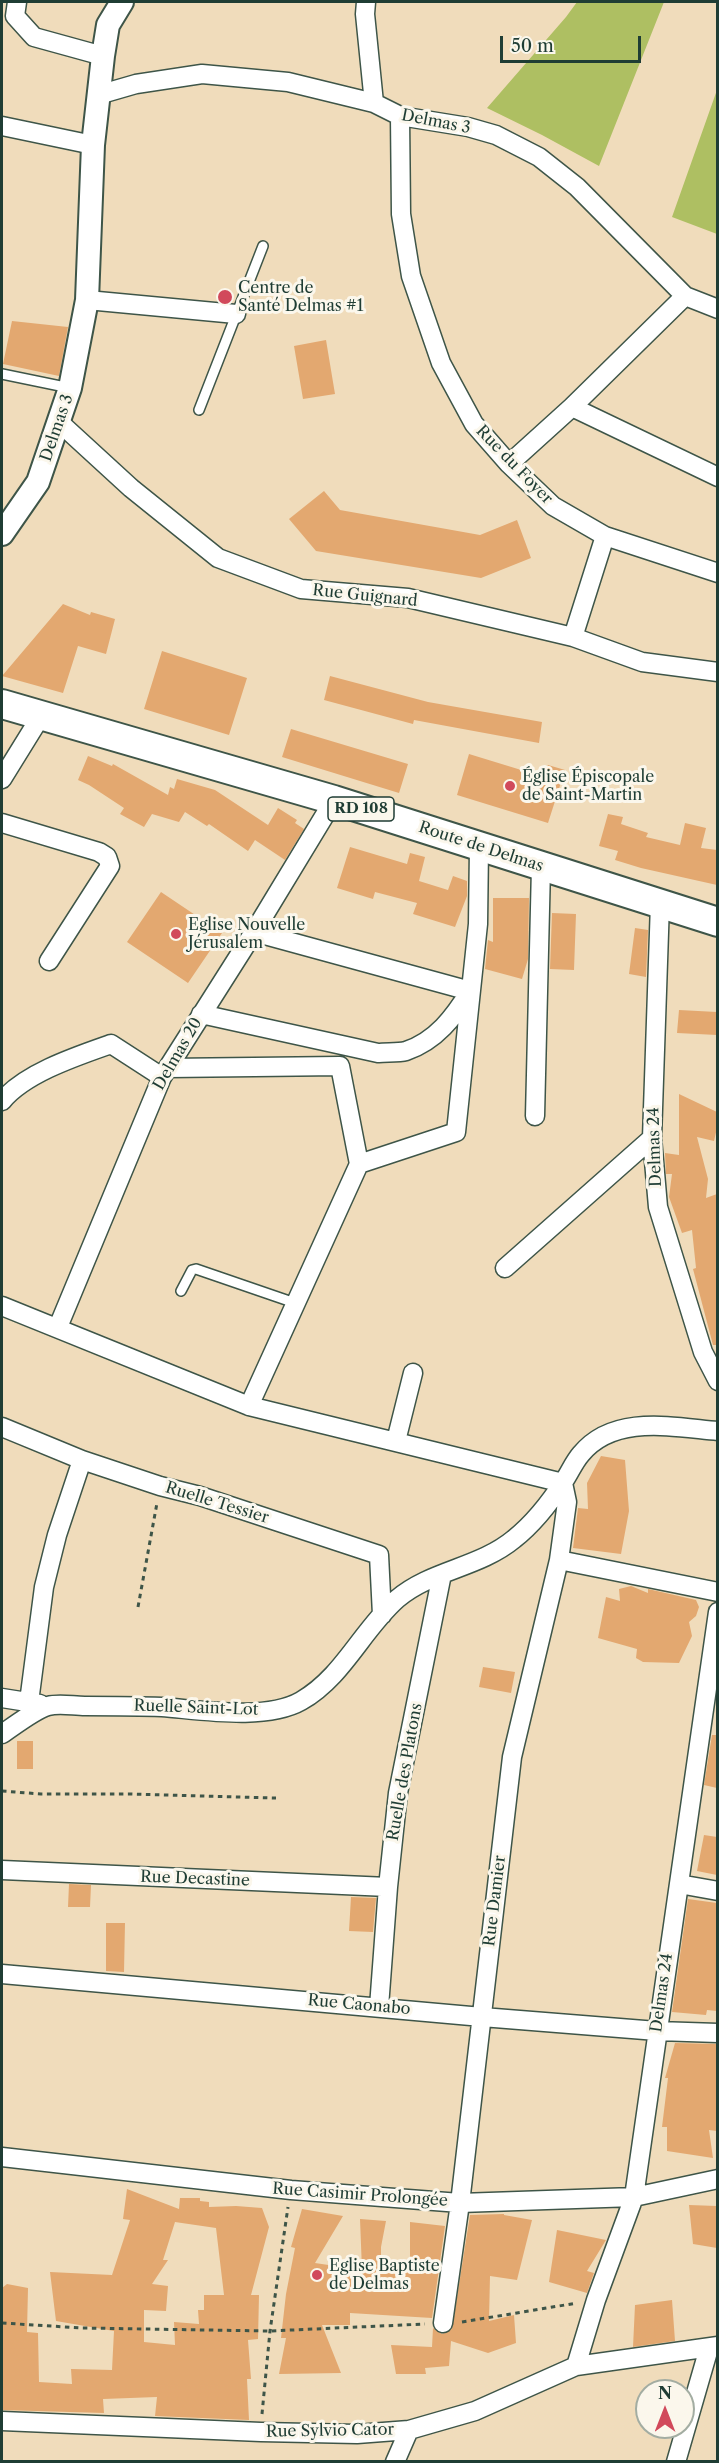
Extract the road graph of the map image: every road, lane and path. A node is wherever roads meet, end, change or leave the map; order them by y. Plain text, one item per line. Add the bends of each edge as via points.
1 (17, 2) edge
2 (122, 2) edge
3 (366, 2) edge
4 (103, 56) junction
5 (98, 95) junction
6 (374, 103) junction
7 (400, 116) junction
8 (2, 126) edge
9 (93, 145) junction
10 (263, 246) dead end
11 (685, 296) junction
12 (87, 300) junction
13 (717, 309) edge
14 (236, 314) junction
15 (2, 374) edge
16 (70, 388) junction
17 (572, 407) junction
18 (199, 410) dead end
19 (59, 422) junction
20 (509, 464) junction
21 (717, 477) edge
22 (2, 534) edge
23 (605, 536) junction
24 (717, 573) edge
25 (573, 637) junction
26 (717, 672) edge
27 (2, 704) edge
28 (41, 716) junction
29 (2, 779) edge
30 (334, 800) junction
31 (2, 823) edge
32 (479, 847) junction
33 (541, 867) junction
34 (660, 903) junction
35 (717, 922) edge
36 (254, 932) junction
37 (49, 961) dead end
38 (470, 991) junction
39 (201, 1014) junction
40 (165, 1072) junction
41 (4, 1093) edge
42 (535, 1116) dead end
43 (652, 1138) junction
44 (358, 1164) junction
45 (505, 1268) dead end
46 (181, 1292) dead end
47 (295, 1303) junction
48 (2, 1306) edge
49 (58, 1327) junction
50 (710, 1350) edge
51 (413, 1373) dead end
52 (717, 1381) edge
53 (249, 1406) junction
54 (2, 1427) edge
55 (717, 1431) edge
56 (396, 1441) junction
57 (82, 1460) junction
58 (563, 1483) junction
59 (160, 1486) junction
60 (559, 1560) junction
61 (442, 1574) junction
62 (717, 1592) edge
63 (138, 1607) dead end
64 (717, 1612) edge
65 (382, 1615) junction
66 (2, 1698) edge
67 (29, 1702) junction
68 (47, 1706) junction
69 (2, 1734) edge
70 (2, 1791) edge
71 (276, 1798) dead end
72 (2, 1870) edge
73 (679, 1884) junction
74 (388, 1887) junction
75 (717, 1891) edge
76 (2, 1974) edge
77 (379, 2007) junction
78 (482, 2017) junction
79 (657, 2031) junction
80 (717, 2033) edge
81 (2, 2157) edge
82 (717, 2179) edge
83 (291, 2190) junction
84 (634, 2197) junction
85 (460, 2203) junction
86 (596, 2300) junction
87 (2, 2323) edge
88 (444, 2323) junction
89 (270, 2331) junction
90 (713, 2347) edge
91 (576, 2366) junction
92 (2, 2421) edge
93 (409, 2430) junction
94 (261, 2432) junction
95 (395, 2462) edge
96 (676, 2462) edge

1 - 4 street via 15,16 34,37
2 - 4 street, Delmas 3 via 108,25
3 - 6 street
4 - 5 street, Delmas 3
5 - 6 street, Delmas 3 via 136,84 202,74 288,82
5 - 9 street, Delmas 3
6 - 7 street, Delmas 3
7 - 11 street, Delmas 3 via 496,135 539,157 577,187
7 - 20 street, Rue du Foyer via 401,214 411,276 441,363 474,424
8 - 9 street
9 - 12 street, Delmas 3
10 - 14 lane
11 - 13 street, Delmas 3
11 - 17 street
12 - 14 street
12 - 16 street, Delmas 3
14 - 18 lane
15 - 16 lane
16 - 19 street, Delmas 3
17 - 20 street
17 - 21 street
19 - 22 street, Delmas 3 via 38,482
19 - 25 street, Rue Guignard via 130,488 218,558 301,590 408,598
20 - 23 street, Rue du Foyer via 553,506
23 - 24 street, Rue du Foyer
23 - 25 street
25 - 26 street, Rue Guignard via 642,662
27 - 28 main road, Route de Delmas / RD 108
28 - 29 street
28 - 30 main road, Route de Delmas / RD 108
30 - 32 main road, Route de Delmas / RD 108
30 - 36 street, Delmas 20
31 - 37 street via 107,857 110,866
32 - 33 main road, Route de Delmas / RD 108
32 - 38 street via 478,924
33 - 34 main road, Route de Delmas / RD 108
33 - 42 street
34 - 35 main road, Route de Delmas / RD 108
34 - 43 street, Delmas 24
36 - 38 street
36 - 39 street, Delmas 20
38 - 39 street via 438,1033 405,1051 378,1053
38 - 44 street via 456,1132
39 - 40 street, Delmas 20
40 - 41 street via 111,1044 61,1062
40 - 44 street via 340,1066
40 - 49 street, Delmas 20
43 - 45 street
43 - 50 street, Delmas 24 via 658,1207
44 - 47 street
46 - 47 lane via 196,1269
47 - 53 street
48 - 49 street
49 - 53 street
50 - 52 street, Delmas 24
51 - 56 street
53 - 56 street
54 - 57 street, Ruelle Tessier
55 - 58 street, Ruelle Saint-Lot via 633,1426 612,1431 580,1455
56 - 58 street
57 - 59 street, Ruelle Tessier
57 - 67 street via 44,1587
58 - 60 street, Rue Damier via 567,1502
58 - 61 street, Ruelle Saint-Lot via 514,1539 489,1556
59 - 63 path
59 - 65 street, Ruelle Tessier via 379,1555
60 - 62 street
60 - 78 street, Rue Damier via 512,1756
61 - 65 street, Ruelle Saint-Lot via 419,1583
61 - 74 street, Ruelle des Platons via 398,1793
64 - 73 street, Delmas 24
65 - 68 street, Ruelle Saint-Lot via 321,1687 300,1702 276,1710
66 - 67 street, Ruelle Saint-Lot
67 - 68 street, Ruelle Saint-Lot
68 - 69 street
70 - 71 path
72 - 74 street, Rue Decastine
73 - 75 street
73 - 79 street, Delmas 24
74 - 77 street, Ruelle des Platons
76 - 77 street, Rue Caonabo
77 - 78 street, Rue Caonabo
78 - 79 street, Rue Caonabo
78 - 85 street, Rue Damier
79 - 80 street, Rue Caonabo
79 - 84 street, Delmas 24
81 - 83 street, Rue Casimir Prolongée
82 - 84 street, Rue Casimir Prolongée
83 - 85 street, Rue Casimir Prolongée
83 - 89 path
84 - 85 street, Rue Casimir Prolongée
84 - 86 street, Delmas 24
85 - 88 street, Rue Damier
86 - 88 path
86 - 91 street, Delmas 24
87 - 89 path
88 - 89 path
89 - 94 path
90 - 91 street, Rue Sylvio Cator
90 - 96 street
91 - 93 street, Rue Sylvio Cator via 475,2411
92 - 94 street, Rue Sylvio Cator
93 - 94 street, Rue Sylvio Cator via 357,2434
93 - 95 street

